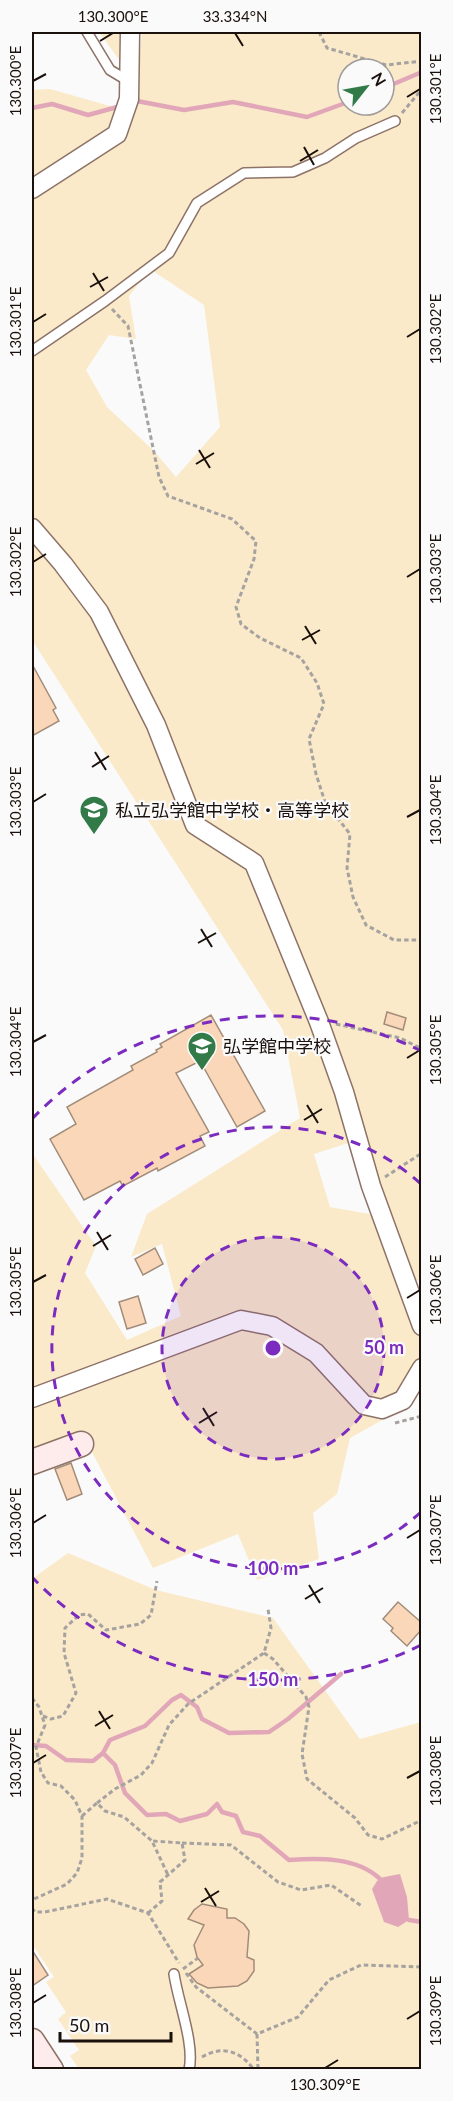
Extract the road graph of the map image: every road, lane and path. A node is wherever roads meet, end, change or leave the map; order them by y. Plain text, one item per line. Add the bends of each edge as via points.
1 (87, 32) edge
2 (130, 32) edge
3 (319, 32) edge
4 (422, 61) edge
5 (422, 88) edge
6 (129, 97) junction
7 (395, 121) joint
8 (32, 189) edge
9 (105, 301) junction
10 (32, 351) edge
11 (32, 528) edge
12 (422, 940) edge
13 (319, 1022) junction
14 (422, 1049) edge
15 (422, 1152) edge
16 (371, 1186) junction
17 (422, 1326) edge
18 (422, 1368) edge
19 (32, 1398) edge
20 (81, 1444) dead end
21 (32, 1462) edge
22 (158, 1581) dead end
23 (268, 1609) dead end
24 (264, 1653) junction
25 (32, 1698) edge
26 (43, 1716) junction
27 (97, 1803) junction
28 (82, 1815) junction
29 (422, 1820) edge
30 (152, 1841) junction
31 (182, 1843) junction
32 (168, 1875) junction
33 (32, 1900) edge
34 (363, 1907) dead end
35 (32, 1908) edge
36 (148, 1913) junction
37 (198, 1958) dead end
38 (422, 1967) edge
39 (183, 1968) junction
40 (174, 1974) joint
41 (257, 2034) junction
42 (33, 2046) edge
43 (190, 2067) edge
44 (51, 2070) edge
45 (256, 2070) edge

1 - 6 lane
2 - 6 street
3 - 4 path via 327,48 386,65
5 - 7 path
6 - 8 street via 117,134
7 - 9 lane via 293,172 244,173 197,203 169,253
9 - 10 lane
9 - 12 path via 128,326 159,477 168,496 232,519 255,541 254,560 236,607 241,624 301,658 317,682 324,704 309,739 325,802 350,834 347,868 352,897 365,923 394,940
11 - 13 street via 99,612 156,725 195,825 254,863
13 - 14 path via 400,1038
13 - 16 street
15 - 16 path
16 - 17 street
18 - 19 street via 403,1400 382,1409 364,1405 316,1353 272,1326 241,1320
20 - 21 street
22 - 26 path via 151,1615 140,1624 106,1630 88,1614 79,1615 65,1628 64,1653 76,1693 63,1716
23 - 24 path via 271,1628
24 - 27 path via 188,1704 169,1725 152,1763 141,1775
24 - 29 path via 306,1697 309,1707 302,1754 307,1779 355,1818 368,1835 382,1839
25 - 26 path
26 - 28 path via 45,1725 36,1747 40,1772 75,1800
27 - 28 path
27 - 30 path via 105,1811 124,1817
28 - 33 path via 82,1858 77,1873 67,1884
30 - 31 path
30 - 32 path
31 - 32 path via 185,1860
31 - 34 path via 231,1845 278,1882 302,1890 331,1885
32 - 36 path via 160,1882 162,1901
35 - 36 path via 45,1912 107,1899
36 - 39 path
37 - 39 path
38 - 41 path via 361,1965 329,1980 298,2017
39 - 40 path
39 - 41 path via 196,1987
40 - 43 lane
41 - 45 path
42 - 44 street
43 - 45 path via 219,2050 246,2058

